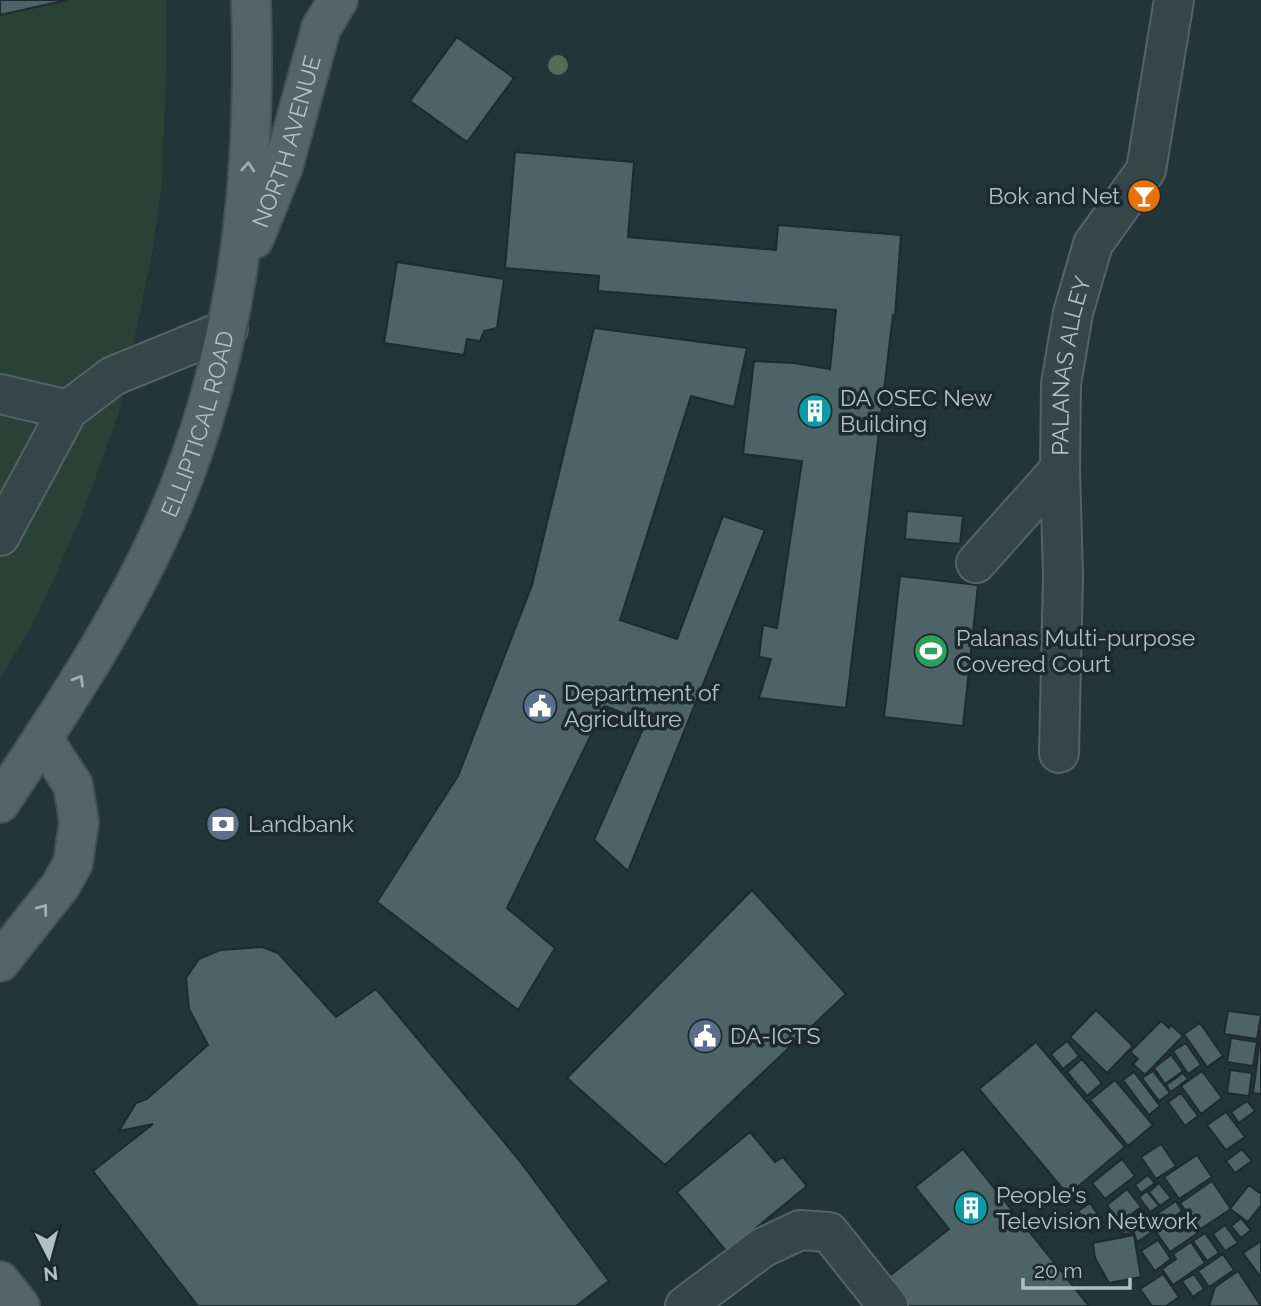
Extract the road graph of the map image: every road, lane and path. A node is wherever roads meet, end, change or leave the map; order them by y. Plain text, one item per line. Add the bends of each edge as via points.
1 (251, 0) edge
2 (338, 0) edge
3 (1174, 0) edge
4 (237, 283) junction
5 (228, 329) junction
6 (0, 394) edge
7 (68, 410) junction
8 (1060, 468) junction
9 (0, 536) edge
10 (976, 563) dead end
11 (43, 739) junction
12 (1059, 753) dead end
13 (0, 803) edge
14 (0, 962) edge
15 (0, 1281) edge
16 (726, 1295) edge
17 (20, 1306) edge
18 (685, 1306) edge
19 (888, 1306) edge

4 -> 1 main road, ELLIPTICAL ROAD via 251,121
2 - 4 main road, NORTH AVENUE via 321,28 283,167
3 - 8 street, PALANAS ALLEY via 1146,170 1093,244 1073,313 1061,384
4 - 5 main road, ELLIPTICAL ROAD
5 - 7 street via 113,376
11 -> 5 main road, ELLIPTICAL ROAD via 114,623 162,529 200,431
6 - 7 street
7 - 9 street
8 - 10 street
8 - 12 street, PALANAS ALLEY
11 - 13 main road, ELLIPTICAL ROAD
14 -> 11 main road via 73,863 79,822 73,785
15 - 17 main road
16 - 18 street
16 - 19 street via 762,1248 800,1230 829,1232

